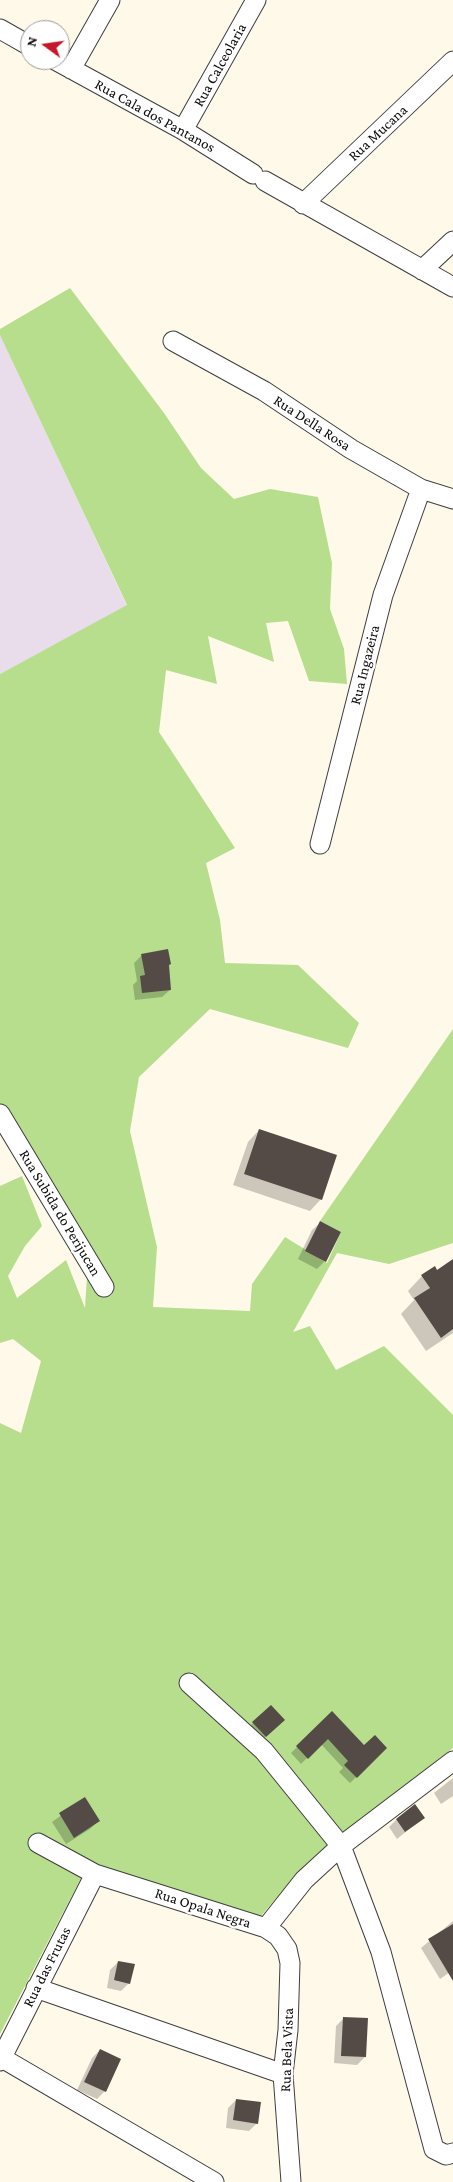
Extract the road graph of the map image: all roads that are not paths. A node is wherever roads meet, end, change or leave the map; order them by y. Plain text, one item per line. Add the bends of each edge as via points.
1 (110, 0) edge
2 (256, 0) edge
3 (0, 29) edge
4 (20, 40) edge
5 (70, 55) edge
6 (453, 61) edge
7 (70, 69) edge
8 (183, 130) junction
9 (303, 204) junction
10 (453, 241) edge
11 (422, 270) junction
12 (453, 287) edge
13 (173, 341) dead end
14 (421, 489) junction
15 (453, 499) edge
16 (320, 844) dead end
17 (0, 1114) edge
18 (104, 1287) dead end
19 (189, 1683) dead end
20 (453, 1761) edge
21 (38, 1843) dead end
22 (341, 1846) junction
23 (96, 1874) junction
24 (266, 1928) junction
25 (36, 1988) junction
26 (1, 2059) edge
27 (284, 2074) junction
28 (450, 2154) edge
29 (214, 2182) edge
30 (291, 2182) edge

1 - 5 street
2 - 8 street, Rua Calceolaria
3 - 4 street
6 - 9 street, Rua Mucana
7 - 8 street, Rua Cala dos Pantanos
8 - 9 street, Rua Cala dos Pantanos
9 - 11 street, Rua Cala dos Pantanos
10 - 11 street
11 - 12 street, Rua Cala dos Pantanos
13 - 14 street, Rua Della Rosa via 264,391 351,449
14 - 15 street, Rua Della Rosa
14 - 16 street, Rua Ingazeira via 383,595
17 - 18 street, Rua Subida do Perijucan
19 - 22 street via 264,1750
20 - 22 street, Rua Opala Negra
21 - 23 street, Rua Opala Negra
22 - 24 street, Rua Opala Negra via 304,1880
22 - 28 street via 381,1952 434,2149
23 - 24 street, Rua Opala Negra
23 - 25 street, Rua das Frutas
24 - 27 street, Rua Bela Vista via 278,1936 290,1963
25 - 26 street, Rua das Frutas
25 - 27 street
26 - 29 street
27 - 30 street, Rua Bela Vista

